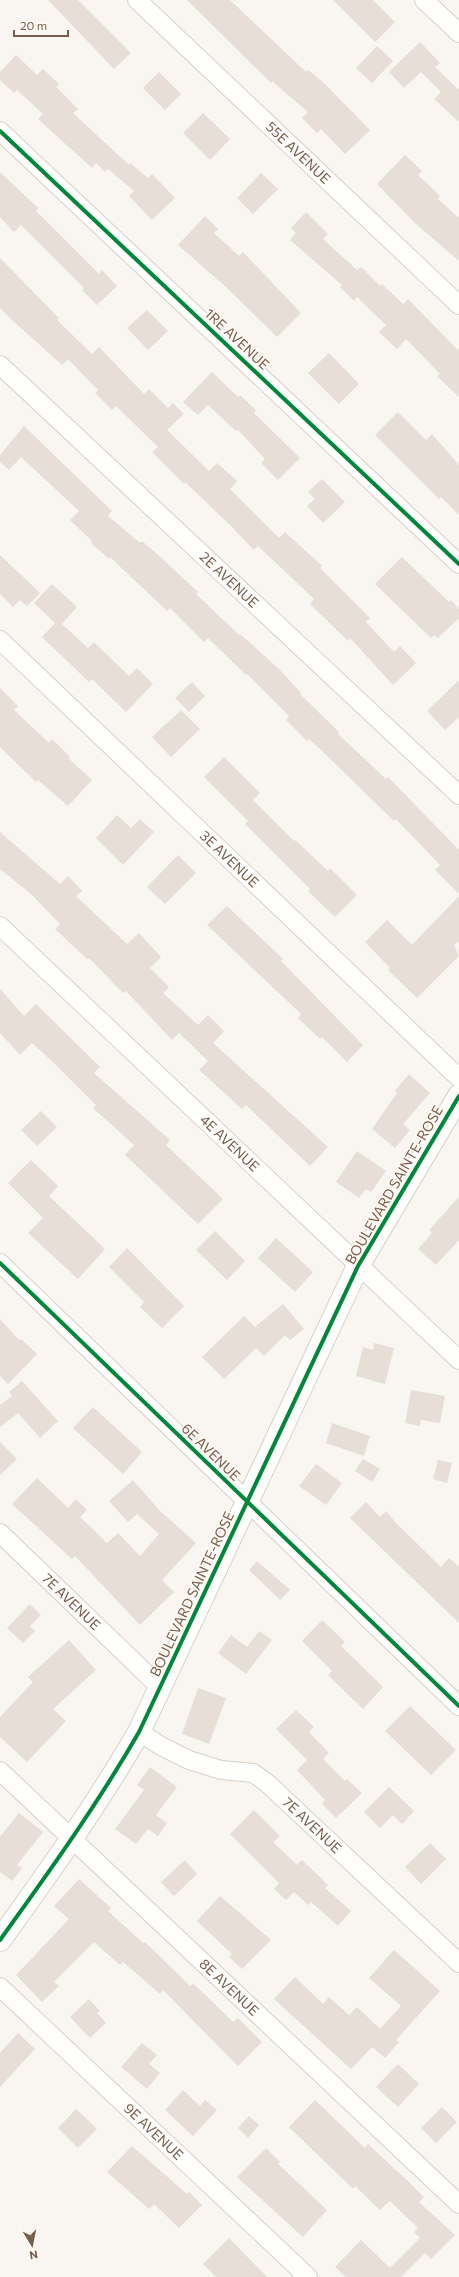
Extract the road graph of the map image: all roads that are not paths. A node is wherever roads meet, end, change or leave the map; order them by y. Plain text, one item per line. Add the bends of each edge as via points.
1 (137, 0) edge
2 (424, 0) edge
3 (459, 33) edge
4 (0, 131) edge
5 (459, 305) edge
6 (0, 365) edge
7 (459, 564) edge
8 (0, 640) edge
9 (459, 795) edge
10 (0, 926) edge
11 (459, 1078) edge
12 (459, 1096) edge
13 (0, 1264) edge
14 (358, 1266) junction
15 (459, 1360) edge
16 (248, 1503) junction
17 (0, 1532) edge
18 (160, 1687) junction
19 (459, 1706) edge
20 (139, 1732) junction
21 (0, 1771) edge
22 (73, 1839) junction
23 (0, 1940) edge
24 (459, 1963) edge
25 (0, 1987) edge
26 (459, 2204) edge
27 (308, 2277) edge

1 - 5 street, 55E AVENUE
2 - 3 street
4 - 7 street, 1RE AVENUE
6 - 9 street, 2E AVENUE
8 - 11 street, 3E AVENUE
10 - 14 street, 4E AVENUE
12 - 14 street, BOULEVARD SAINTE-ROSE
13 - 16 street, 6E AVENUE
14 - 15 street, 4E AVENUE
14 - 16 street, BOULEVARD SAINTE-ROSE
16 - 18 street, BOULEVARD SAINTE-ROSE
16 - 19 street, 6E AVENUE
17 - 18 street, 7E AVENUE
18 - 20 street, BOULEVARD SAINTE-ROSE
20 - 22 street, BOULEVARD SAINTE-ROSE
20 - 24 street, 7E AVENUE via 189,1760 221,1770 253,1773 267,1782
21 - 22 street, 8E AVENUE
22 - 23 street, BOULEVARD SAINTE-ROSE
22 - 26 street, 8E AVENUE
25 - 27 street, 9E AVENUE

